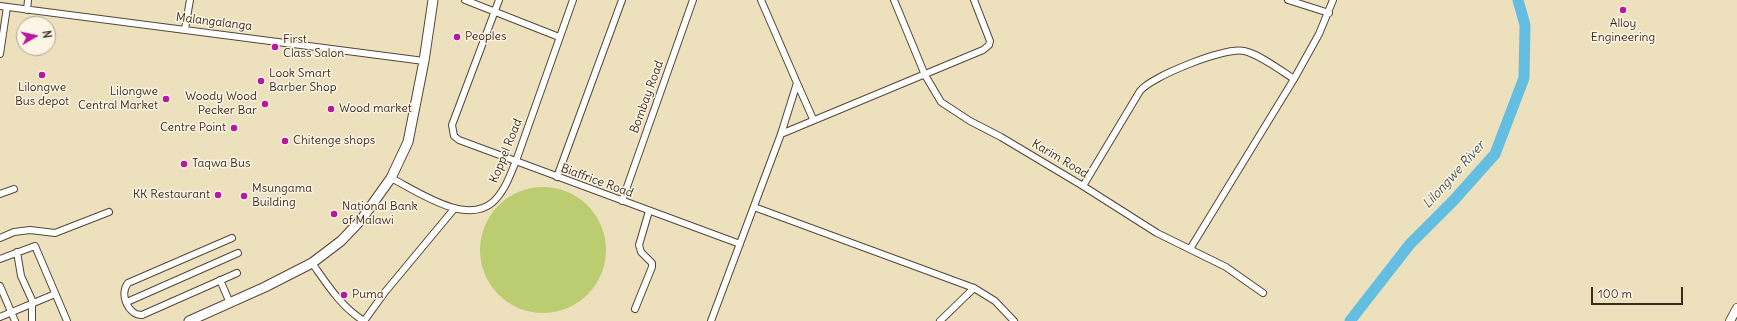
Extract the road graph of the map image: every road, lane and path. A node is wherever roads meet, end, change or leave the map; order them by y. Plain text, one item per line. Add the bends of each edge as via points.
1 (28, 0) edge
2 (190, 0) edge
3 (433, 0) edge
4 (465, 0) edge
5 (499, 0) edge
6 (573, 0) edge
7 (622, 0) edge
8 (693, 0) edge
9 (761, 0) edge
10 (894, 0) edge
11 (974, 0) edge
12 (1288, 0) edge
13 (1333, 0) edge
14 (0, 6) edge
15 (7, 7) junction
16 (26, 10) junction
17 (494, 12) junction
18 (1329, 13) junction
19 (185, 29) junction
20 (559, 37) junction
21 (0, 54) edge
22 (424, 61) junction
23 (924, 74) junction
24 (1294, 79) junction
25 (797, 83) junction
26 (813, 119) junction
27 (781, 134) junction
28 (516, 161) junction
29 (557, 177) junction
30 (391, 178) junction
31 (1083, 186) junction
32 (14, 189) dead end
33 (0, 194) edge
34 (622, 201) junction
35 (754, 207) junction
36 (454, 209) junction
37 (649, 211) junction
38 (109, 212) dead end
39 (0, 238) edge
40 (232, 238) dead end
41 (740, 244) junction
42 (1190, 249) junction
43 (17, 252) junction
44 (238, 253) dead end
45 (0, 259) edge
46 (312, 263) junction
47 (237, 273) dead end
48 (220, 280) junction
49 (0, 286) edge
50 (974, 288) junction
51 (1263, 293) dead end
52 (55, 294) junction
53 (127, 302) junction
54 (230, 303) junction
55 (32, 304) junction
56 (1737, 308) edge
57 (635, 309) dead end
58 (11, 312) junction
59 (0, 317) edge
60 (15, 321) edge
61 (32, 321) edge
62 (67, 321) edge
63 (189, 321) edge
64 (364, 321) edge
65 (711, 321) edge
66 (940, 321) edge
67 (1014, 321) edge
68 (1730, 321) edge

1 - 16 street
2 - 19 street
3 - 22 highway
4 - 17 street
5 - 17 street
6 - 20 street, Koppel Road
7 - 29 street
8 - 34 street, Bombay Road
9 - 25 street
10 - 23 street, Karim Road
11 - 23 street via 989,37 989,45 983,50
12 - 18 street
13 - 18 street
14 - 15 street, Malangalanga
15 - 16 street, Malangalanga
15 - 21 street
16 - 19 street, Malangalanga
17 - 20 street
17 - 28 street, Biaffrice Road via 452,125 452,132 459,140
18 - 24 street
19 - 22 street, Malangalanga
20 - 28 street, Koppel Road
22 - 30 highway via 409,136
23 - 26 street
23 - 31 street, Karim Road via 941,102
24 - 31 street via 1251,53 1235,50 1151,80 1140,91
24 - 42 street
25 - 26 street
25 - 27 street
26 - 27 street
27 - 35 street
28 - 29 street, Biaffrice Road
28 - 36 street, Koppel Road via 501,192 491,204 479,210
29 - 34 street, Biaffrice Road
30 - 36 street, Koppel Road
30 - 46 highway via 341,241
31 - 42 street, Karim Road via 1158,234
32 - 33 street
34 - 37 street, Biaffrice Road
35 - 41 street
35 - 50 street
36 - 64 street via 384,292
37 - 41 street, Biaffrice Road
37 - 57 street via 639,245 641,252 652,263 652,267
38 - 39 street via 55,233 22,230
40 - 53 street via 128,283 124,291
41 - 65 street
42 - 51 street, Karim Road via 1226,267
43 - 45 street
43 - 52 street via 37,247
43 - 55 street via 21,276 28,288
44 - 53 street
46 - 54 highway
46 - 64 street via 345,306
47 - 48 street
48 - 53 street via 142,315 134,313
48 - 54 street
49 - 58 street
50 - 66 street
50 - 67 street via 995,301
52 - 55 street
52 - 62 street
54 - 63 highway
55 - 58 street
55 - 61 street
56 - 68 main road
58 - 59 street
58 - 60 street

